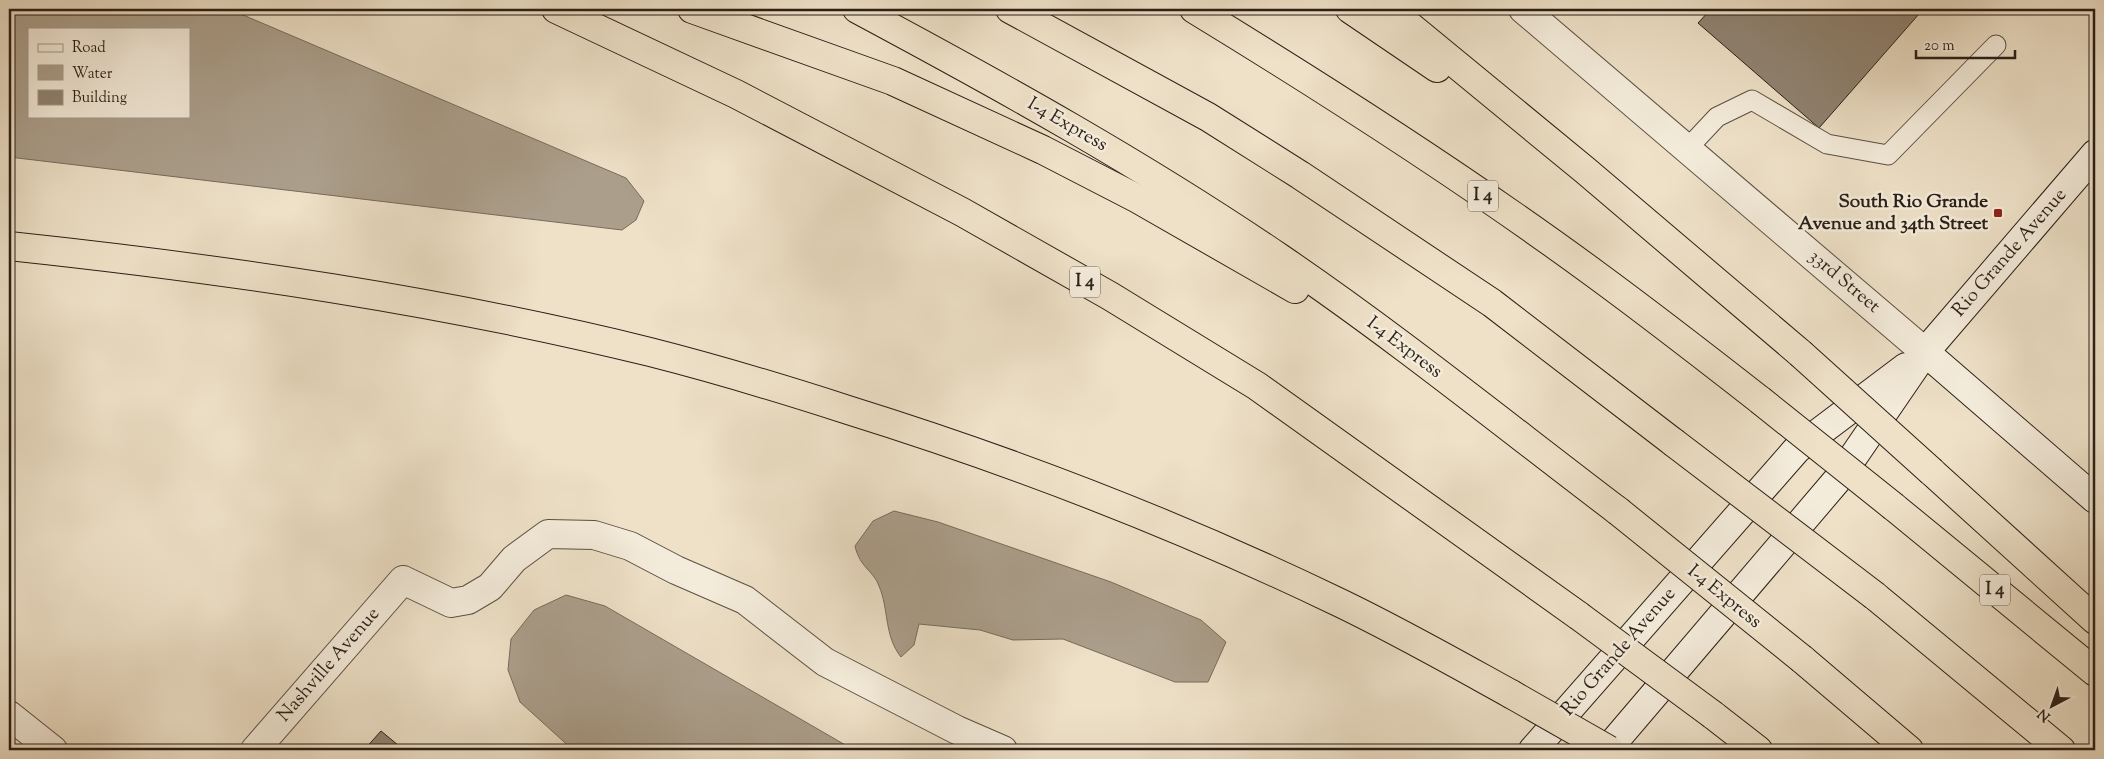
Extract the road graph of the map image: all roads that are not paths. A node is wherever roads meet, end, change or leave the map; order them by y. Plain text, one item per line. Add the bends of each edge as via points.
1 (556, 9) edge
2 (692, 9) edge
3 (857, 9) edge
4 (1010, 9) edge
5 (1194, 9) edge
6 (1350, 9) edge
7 (1389, 9) edge
8 (1523, 9) edge
9 (1996, 44) dead end
10 (1687, 149) junction
11 (2095, 154) edge
12 (1586, 171) junction
13 (9, 246) edge
14 (1925, 352) junction
15 (1481, 407) junction
16 (2095, 499) edge
17 (2095, 620) edge
18 (2095, 672) edge
19 (9, 715) edge
20 (53, 750) edge
21 (255, 750) edge
22 (1003, 750) edge
23 (1533, 750) edge
24 (1608, 750) edge
25 (1758, 750) edge
26 (1909, 750) edge
27 (2061, 750) edge

1 - 25 highway, I 4, bridge via 744,99 962,212 1110,296 1257,386 1579,616
2 - 15 highway via 894,81 1043,150 1274,276 1377,338
3 - 15 highway, I-4 Express via 1000,86 1162,182 1287,263
4 - 27 highway, bridge via 1208,117 1492,303 1875,596
5 - 18 highway, I 4, bridge via 1323,89 1594,273 1760,400
6 - 12 highway
7 - 12 highway
8 - 10 street, 33rd Street
9 - 10 lane via 1888,155 1827,144 1752,100 1717,117
10 - 14 street, 33rd Street
11 - 14 street, Rio Grande Avenue
12 - 17 highway, bridge via 1800,354
13 - 24 highway, bridge via 269,277 515,321 649,352 900,426 1032,472 1227,551 1339,602
14 - 16 street, 33rd Street
14 - 23 street, Rio Grande Avenue via 1797,449
14 - 24 street, Rio Grande Avenue via 1838,479
15 - 26 highway, I-4 Express, bridge via 1618,511
19 - 20 street
21 - 22 street, Nashville Avenue via 403,580 451,603 468,600 490,587 514,559 548,534 594,535 630,546 745,600 824,662

